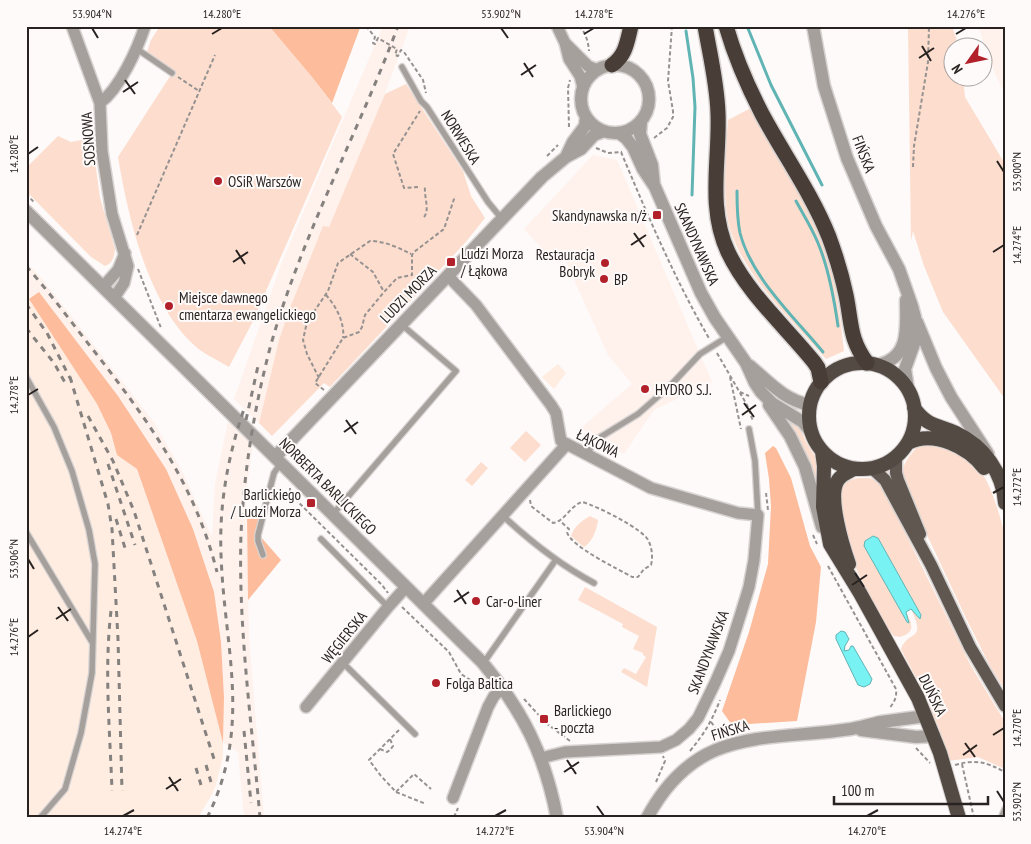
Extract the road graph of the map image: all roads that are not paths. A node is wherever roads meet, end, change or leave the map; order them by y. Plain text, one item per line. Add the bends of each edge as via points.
1 (72, 26) edge
2 (145, 26) edge
3 (557, 26) edge
4 (631, 26) edge
5 (705, 26) edge
6 (726, 26) edge
7 (813, 26) edge
8 (565, 43) junction
9 (137, 49) junction
10 (402, 67) dead end
11 (605, 68) junction
12 (172, 73) road end
13 (583, 88) junction
14 (100, 103) junction
15 (586, 117) junction
16 (641, 122) junction
17 (604, 131) junction
18 (619, 133) junction
19 (566, 157) junction
20 (655, 187) junction
21 (26, 211) edge
22 (502, 219) junction
23 (125, 253) junction
24 (448, 276) junction
25 (905, 285) junction
26 (103, 287) junction
27 (114, 298) junction
28 (915, 317) junction
29 (402, 325) junction
30 (727, 336) junction
31 (746, 363) junction
32 (873, 364) junction
33 (26, 377) edge
34 (821, 382) junction
35 (908, 389) junction
36 (757, 396) junction
37 (810, 405) junction
38 (914, 408) junction
39 (752, 428) road end
40 (811, 432) junction
41 (908, 443) junction
42 (566, 445) junction
43 (822, 452) junction
44 (587, 455) junction
45 (896, 457) junction
46 (278, 460) junction
47 (872, 468) junction
48 (854, 469) junction
49 (995, 469) junction
50 (1005, 503) edge
51 (1005, 512) edge
52 (333, 514) junction
53 (502, 515) junction
54 (763, 516) junction
55 (26, 532) edge
56 (320, 539) dead end
57 (824, 545) junction
58 (263, 555) dead end
59 (555, 561) junction
60 (932, 565) junction
61 (594, 583) dead end
62 (406, 587) junction
63 (860, 593) junction
64 (391, 603) junction
65 (423, 604) junction
66 (92, 642) junction
67 (343, 662) junction
68 (482, 662) junction
69 (499, 692) junction
70 (1005, 706) edge
71 (306, 707) dead end
72 (926, 716) junction
73 (851, 729) junction
74 (415, 734) dead end
75 (934, 736) junction
76 (541, 758) junction
77 (453, 798) dead end
78 (1005, 809) edge
79 (40, 818) edge
80 (557, 818) edge
81 (647, 818) edge
82 (958, 818) edge
83 (1001, 818) edge

1 - 14 street, SOSNOWA
2 - 9 street
3 - 8 street
4 - 11 highway via 622,57
5 - 34 highway via 716,83 715,199 718,224 727,251 742,277 814,362
6 - 32 highway via 748,87 828,236 838,264 857,349
7 - 25 street, FIŃSKA via 824,86 847,158
8 - 11 street via 588,66
8 - 13 street
9 - 12 lane
9 - 14 street via 112,91
10 - 22 lane, NORWESKA via 424,105
11 - 13 street via 592,75
11 - 16 street via 620,66 634,71 648,88 649,104
13 - 15 street via 582,103
14 - 23 street, SOSNOWA via 102,151 112,214
15 - 17 street
15 - 19 street, LUDZI MORZA via 585,126
16 - 18 street
16 - 20 street, SKANDYNAWSKA via 640,134 652,166
17 - 18 street
17 - 19 street, LUDZI MORZA
18 - 20 street, SKANDYNAWSKA via 631,143
19 - 22 street, LUDZI MORZA
20 - 30 street, SKANDYNAWSKA via 698,289
21 - 26 street, NORBERTA BARLICKIEGO
22 - 24 street, LUDZI MORZA
23 - 26 street via 118,270
23 - 27 street, SOSNOWA via 128,266 125,280
24 - 29 street, LUDZI MORZA
24 - 42 street, ŁĄKOWA via 476,306 556,413 560,438
25 - 28 street, FIŃSKA
25 - 32 street, FIŃSKA via 904,343 887,363
26 - 27 street, NORBERTA BARLICKIEGO
27 - 46 street, NORBERTA BARLICKIEGO
28 - 35 street, FIŃSKA via 914,344 905,369
28 - 49 street via 951,397
29 - 46 street, LUDZI MORZA
29 - 52 lane via 456,371
30 - 31 street, SKANDYNAWSKA
30 - 44 lane via 700,354 638,414 594,441
31 - 36 street, SKANDYNAWSKA
31 - 37 street, SKANDYNAWSKA via 777,391
32 - 34 highway via 847,365
32 - 35 highway via 898,377
33 - 66 lane via 54,427 82,500 95,564
34 - 37 highway
35 - 38 highway
36 - 40 street, SKANDYNAWSKA via 803,422
36 - 57 street via 784,426 802,460
37 - 40 highway
38 - 41 highway via 914,426
38 - 49 highway via 927,423 972,442
39 - 54 lane, SKANDYNAWSKA
40 - 43 highway
41 - 45 highway
41 - 51 highway via 921,438 941,440 964,450 977,460 992,482
42 - 44 street, ŁĄKOWA
42 - 53 street
43 - 48 highway via 837,463
43 - 57 highway, DUŃSKA
44 - 54 street, ŁĄKOWA via 652,488 738,513
45 - 47 highway
45 - 60 main road via 898,480
46 - 52 street, NORBERTA BARLICKIEGO
46 - 58 lane via 258,535
47 - 48 highway
47 - 60 main road via 885,480
48 - 63 highway, DUŃSKA via 839,478 834,497 839,532
49 - 50 highway
52 - 62 street, NORBERTA BARLICKIEGO
53 - 59 lane
53 - 65 street
54 - 76 street, SKANDYNAWSKA via 749,587 729,650 698,718 689,729 676,740 661,746 565,752
55 - 66 lane
56 - 64 lane
57 - 63 highway, DUŃSKA
59 - 61 lane
59 - 68 lane
60 - 70 main road via 970,647
62 - 64 street, WĘGIERSKA
62 - 65 street, NORBERTA BARLICKIEGO
63 - 72 highway, DUŃSKA
64 - 67 street, WĘGIERSKA
65 - 68 street, NORBERTA BARLICKIEGO
66 - 79 lane via 92,673 68,782
67 - 71 street, WĘGIERSKA
67 - 74 lane
68 - 69 street, NORBERTA BARLICKIEGO
69 - 76 street, NORBERTA BARLICKIEGO via 518,710
69 - 77 street
72 - 73 street, FIŃSKA
72 - 75 highway, DUŃSKA
73 - 75 street, FIŃSKA
73 - 81 street, FIŃSKA via 758,738 720,748 688,767 671,783
75 - 82 highway, DUŃSKA
76 - 80 street, NORBERTA BARLICKIEGO
78 - 83 lane

